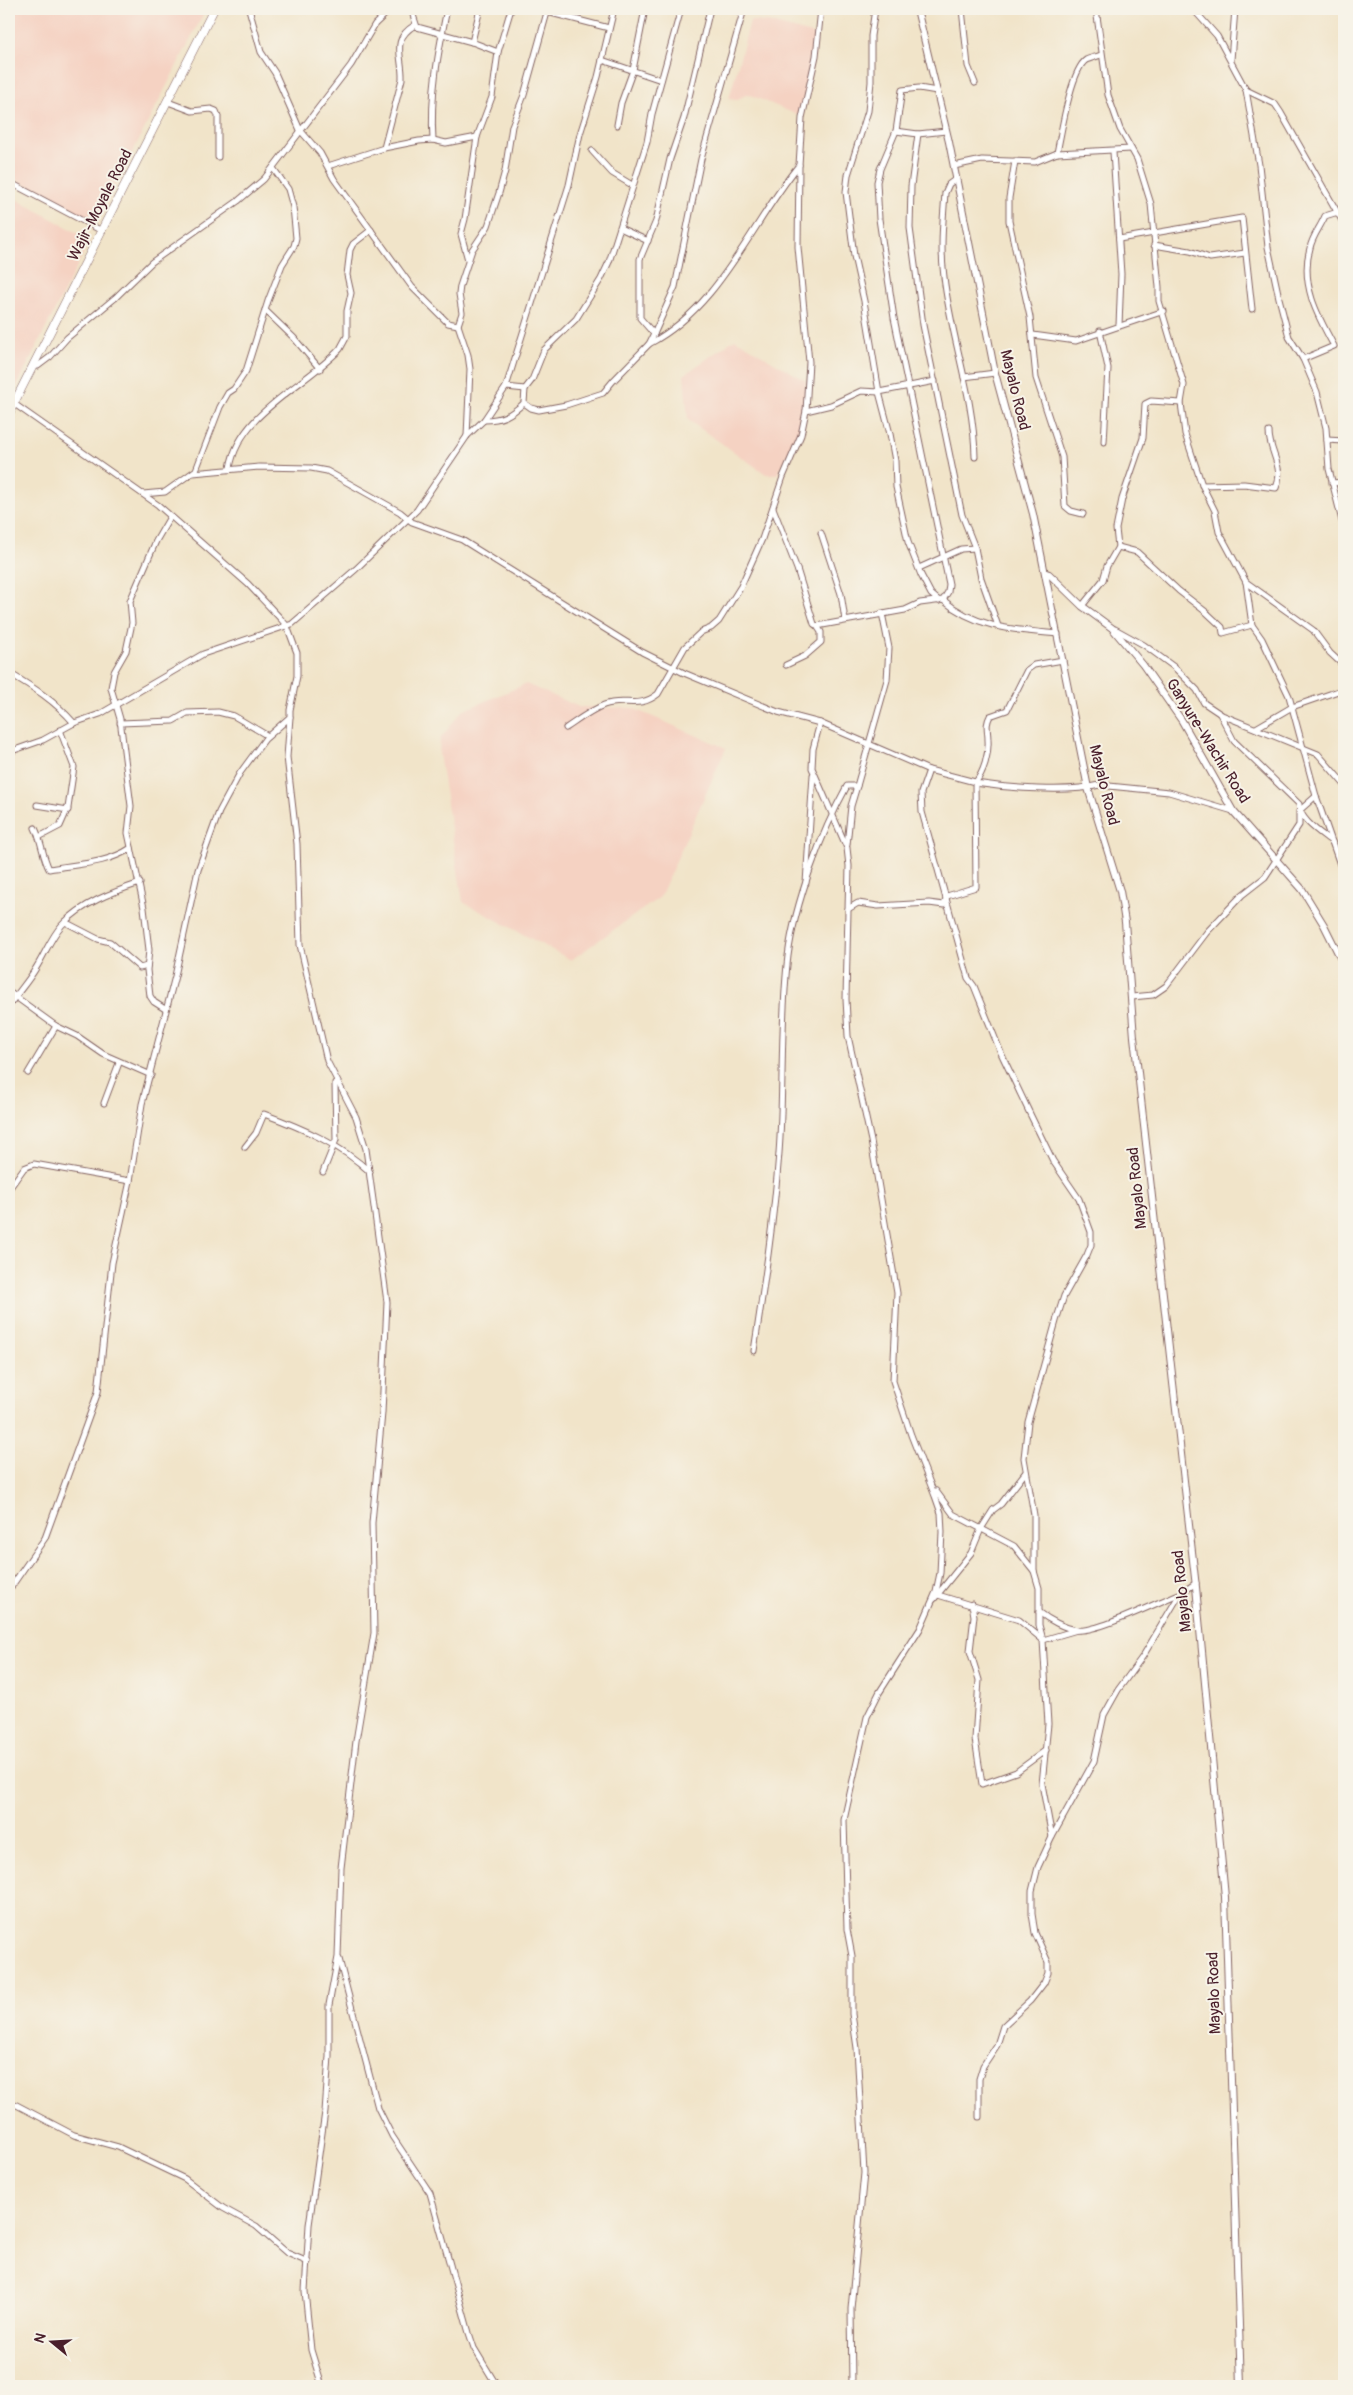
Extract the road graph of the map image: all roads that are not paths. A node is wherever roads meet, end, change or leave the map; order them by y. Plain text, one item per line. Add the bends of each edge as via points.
1 (214, 9) edge
2 (249, 9) edge
3 (390, 9) edge
4 (412, 9) edge
5 (447, 9) edge
6 (480, 9) edge
7 (511, 9) edge
8 (614, 9) edge
9 (645, 9) edge
10 (681, 9) edge
11 (710, 9) edge
12 (744, 9) edge
13 (821, 9) edge
14 (875, 9) edge
15 (917, 9) edge
16 (962, 9) edge
17 (1096, 9) edge
18 (1193, 9) edge
19 (1235, 9) edge
20 (548, 10) edge
21 (415, 25) junction
22 (610, 28) junction
23 (442, 34) junction
24 (472, 42) junction
25 (498, 52) junction
26 (1101, 56) junction
27 (602, 60) junction
28 (1231, 60) junction
29 (633, 70) junction
30 (661, 80) junction
31 (975, 83) dead end
32 (1246, 90) junction
33 (937, 91) junction
34 (168, 102) junction
35 (617, 125) dead end
36 (300, 130) junction
37 (896, 131) junction
38 (946, 132) junction
39 (918, 134) junction
40 (477, 137) junction
41 (433, 140) junction
42 (384, 148) junction
43 (1131, 149) junction
44 (592, 151) dead end
45 (1113, 152) junction
46 (1057, 153) junction
47 (218, 157) dead end
48 (1015, 161) junction
49 (800, 165) junction
50 (328, 166) junction
51 (954, 166) junction
52 (272, 168) junction
53 (956, 178) junction
54 (9, 182) edge
55 (632, 185) junction
56 (1338, 212) junction
57 (1344, 224) edge
58 (620, 228) junction
59 (371, 230) junction
60 (102, 231) junction
61 (1152, 234) junction
62 (1119, 239) junction
63 (648, 241) junction
64 (1154, 245) junction
65 (1245, 253) junction
66 (468, 260) junction
67 (1252, 309) dead end
68 (265, 310) junction
69 (1164, 311) junction
70 (458, 325) junction
71 (1120, 326) junction
72 (1100, 331) junction
73 (654, 334) junction
74 (1033, 335) junction
75 (648, 344) junction
76 (1303, 359) junction
77 (32, 367) junction
78 (320, 368) junction
79 (995, 373) junction
80 (964, 376) junction
81 (935, 381) junction
82 (506, 387) junction
83 (908, 387) junction
84 (525, 389) junction
85 (879, 392) junction
86 (13, 403) junction
87 (524, 403) junction
88 (1181, 403) junction
89 (806, 411) junction
90 (9, 413) edge
91 (484, 420) junction
92 (1269, 432) dead end
93 (467, 436) junction
94 (1327, 440) junction
95 (1344, 440) edge
96 (1104, 442) dead end
97 (975, 457) dead end
98 (230, 468) junction
99 (192, 473) junction
100 (1344, 482) edge
101 (1332, 483) junction
102 (1202, 485) junction
103 (143, 494) junction
104 (773, 508) junction
105 (1083, 514) dead end
106 (170, 517) junction
107 (409, 518) junction
108 (1344, 529) edge
109 (821, 533) dead end
110 (1118, 547) junction
111 (975, 548) junction
112 (943, 556) junction
113 (919, 568) junction
114 (1045, 573) junction
115 (1246, 582) junction
116 (941, 601) junction
117 (1082, 606) junction
118 (882, 614) junction
119 (845, 620) junction
120 (1252, 625) junction
121 (287, 626) junction
122 (817, 626) junction
123 (998, 626) junction
124 (1112, 628) junction
125 (1058, 634) junction
126 (1063, 660) junction
127 (786, 665) dead end
128 (1344, 666) edge
129 (672, 667) junction
130 (9, 673) edge
131 (1344, 689) edge
132 (116, 705) junction
133 (1292, 707) junction
134 (1220, 713) junction
135 (290, 717) junction
136 (74, 723) junction
137 (120, 723) junction
138 (820, 723) junction
139 (566, 728) dead end
140 (1256, 728) junction
141 (60, 730) junction
142 (268, 736) junction
143 (867, 744) junction
144 (1304, 750) junction
145 (9, 752) edge
146 (929, 770) junction
147 (814, 774) junction
148 (975, 783) junction
149 (1344, 784) edge
150 (857, 786) junction
151 (1088, 788) junction
152 (1316, 796) junction
153 (36, 805) dead end
154 (68, 810) junction
155 (1233, 811) junction
156 (1299, 811) junction
157 (833, 812) junction
158 (35, 828) dead end
159 (39, 837) junction
160 (1334, 844) junction
161 (131, 848) junction
162 (847, 848) junction
163 (1277, 860) junction
164 (1343, 868) edge
165 (1344, 876) edge
166 (140, 883) junction
167 (806, 887) junction
168 (947, 896) junction
169 (848, 909) junction
170 (65, 922) junction
171 (1344, 965) edge
172 (147, 966) junction
173 (9, 992) edge
174 (16, 996) junction
175 (1132, 997) junction
176 (9, 1006) edge
177 (165, 1009) junction
178 (56, 1026) junction
179 (119, 1063) junction
180 (28, 1073) dead end
181 (151, 1075) junction
182 (335, 1080) junction
183 (104, 1103) dead end
184 (334, 1146) junction
185 (245, 1147) dead end
186 (322, 1172) dead end
187 (370, 1172) junction
188 (130, 1181) junction
189 (9, 1189) edge
190 (754, 1351) dead end
191 (1025, 1472) junction
192 (928, 1481) junction
193 (981, 1529) junction
194 (1034, 1571) junction
195 (1196, 1583) junction
196 (9, 1590) edge
197 (1180, 1594) junction
198 (938, 1595) junction
199 (932, 1602) junction
200 (972, 1604) junction
201 (1039, 1612) junction
202 (1078, 1630) junction
203 (1044, 1640) junction
204 (1046, 1750) junction
205 (1052, 1838) junction
206 (338, 1956) junction
207 (9, 2101) edge
208 (979, 2117) dead end
209 (308, 2262) junction
210 (322, 2386) edge
211 (497, 2386) edge
212 (852, 2386) edge
213 (1241, 2386) edge

1 - 34 main road, Wajir-Moyale Road
2 - 36 street via 261,52 275,73
3 - 36 street via 375,24 319,109
4 - 21 street
5 - 23 street
6 - 24 street
7 - 25 street
8 - 22 street
9 - 29 street
10 - 30 street
11 - 63 street via 684,118
12 - 73 street via 701,159 675,288
13 - 49 street via 816,56 802,118
14 - 85 street via 868,112 846,184 854,256
15 - 33 street, Mayalo Road
16 - 31 street via 968,66
17 - 26 street
18 - 28 street via 1218,36
19 - 28 street
20 - 22 street
20 - 66 street via 512,126 505,171 488,226
21 - 23 street
21 - 42 street via 400,39 402,79
22 - 27 street
23 - 24 street
23 - 41 street via 432,84
24 - 25 street
25 - 40 street via 492,97
26 - 43 street via 1108,95
26 - 46 street via 1085,61 1078,70 1070,91
27 - 29 street
27 - 82 street via 569,185
28 - 32 street
29 - 30 street
29 - 35 street
30 - 55 street via 647,142
32 - 56 street via 1275,104
32 - 76 street via 1274,274 1289,336
33 - 37 street via 902,90
33 - 38 street, Mayalo Road
34 - 47 street via 192,111 216,111
34 - 60 main road, Wajir-Moyale Road
36 - 50 street
36 - 52 street
37 - 39 street
37 - 83 street via 880,169 876,188 886,272
38 - 39 street
38 - 51 street, Mayalo Road
39 - 81 street via 911,186 910,228 923,325
40 - 41 street via 446,143
40 - 66 street via 461,234
41 - 42 street
42 - 50 street
43 - 45 street
43 - 61 street via 1151,204
44 - 55 street via 612,173
45 - 46 street
45 - 62 street
46 - 48 street via 1035,162
48 - 51 street via 982,160
48 - 74 street via 1009,221
49 - 75 street via 728,270 693,313 672,332
49 - 89 street via 798,247 809,362
50 - 59 street
51 - 53 street, Mayalo Road
52 - 68 street via 288,188 296,238 282,264
52 - 77 street via 238,200 152,262 50,356
53 - 79 street, Mayalo Road
53 - 80 street via 945,193 941,254
54 - 60 street
55 - 58 street
56 - 57 street
56 - 76 street via 1325,216 1310,245 1307,273 1310,298 1334,346
58 - 63 street
58 - 84 street via 609,262 591,297 576,319 544,350
59 - 70 street via 412,286 448,323
59 - 78 street via 353,244 348,255 347,275 351,293 347,336 340,349
60 - 77 main road, Wajir-Moyale Road
61 - 62 street
61 - 64 street
61 - 65 street via 1242,218
62 - 71 street
63 - 73 street via 640,259 640,314 642,322
64 - 65 street via 1210,258
64 - 69 street via 1159,301
65 - 67 street
66 - 70 street via 459,294 462,313
68 - 78 street
68 - 99 street via 246,371 224,400 198,467
69 - 71 street
69 - 88 street via 1184,385
70 - 93 street via 470,369
71 - 72 street
72 - 74 street via 1076,341
72 - 96 street via 1108,368
73 - 75 street
74 - 105 street via 1036,378 1062,457 1065,506
75 - 87 street via 603,393 539,410
76 - 94 street via 1317,392
77 - 86 main road, Wajir-Moyale Road
78 - 98 street via 257,419 238,441
79 - 80 street
79 - 114 street, Mayalo Road via 1033,514
80 - 97 street via 974,431
81 - 83 street
81 - 111 street via 962,515
82 - 84 street
82 - 91 street
83 - 85 street
83 - 112 street
84 - 87 street
85 - 89 street via 861,391 831,405
85 - 113 street via 908,542
86 - 90 main road, Wajir-Moyale Road
86 - 103 street
87 - 91 street via 499,420
88 - 102 street via 1185,434
88 - 110 street via 1151,401 1145,404 1143,438 1122,498 1116,529
89 - 104 street via 801,435
91 - 93 street
92 - 102 street via 1270,447 1278,464 1276,488 1244,484
93 - 107 street via 428,496
94 - 95 street
94 - 101 street
98 - 99 street
98 - 107 street via 311,468 327,471
99 - 103 street via 165,492
100 - 101 street
101 - 108 street
102 - 115 street via 1215,511 1219,532
103 - 106 street
104 - 122 street
104 - 129 street via 732,602 711,628 700,632 685,647
106 - 121 street via 248,584
106 - 132 street via 129,604 132,623 126,651 112,680
107 - 121 street via 356,569
107 - 129 street via 414,523 462,540 625,642
109 - 119 street via 841,594
110 - 117 street via 1103,580
110 - 120 street via 1137,552 1222,627 1223,633
111 - 112 street
111 - 123 street via 981,578
112 - 113 street
112 - 116 street via 949,584 948,592
113 - 116 street via 931,594
114 - 117 street, Ganyure-Wachir Road
114 - 125 street, Mayalo Road
115 - 120 street
115 - 128 street via 1313,630
116 - 118 street via 920,603 905,610
116 - 123 street via 972,619
117 - 124 street, Ganyure-Wachir Road
118 - 119 street
118 - 143 street via 888,648 886,680
119 - 122 street
120 - 133 street via 1262,639
121 - 132 street via 203,654
121 - 135 street via 297,653 297,676
122 - 127 street via 821,642 805,656
123 - 125 street via 1017,632
124 - 134 street via 1144,645 1174,667 1197,690 1204,703
124 - 155 street, Ganyure-Wachir Road via 1165,694
125 - 126 street, Mayalo Road
126 - 148 street via 1030,667 1007,710 990,716 986,727 987,754
126 - 151 street, Mayalo Road
129 - 138 street via 748,701
129 - 139 street via 658,694 651,699 644,703 605,705
130 - 136 street via 35,688
131 - 133 street
132 - 136 street
132 - 137 street
133 - 140 street
133 - 144 street
134 - 140 street
134 - 156 street via 1234,741 1299,804
135 - 142 street
135 - 182 street via 286,757 295,816 300,945 323,1048
136 - 141 street
137 - 142 street via 173,722 187,713 218,712 234,716
137 - 161 street via 131,806 128,833
138 - 143 street
138 - 147 street via 813,749
140 - 144 street
141 - 145 street
141 - 154 street via 74,767
142 - 177 street via 240,773 219,812 205,848
143 - 146 street
143 - 150 street
144 - 149 street via 1318,754
144 - 152 street
146 - 148 street
146 - 168 street via 920,803
147 - 157 street
147 - 167 street
148 - 151 street
148 - 168 street via 976,887
150 - 157 street via 847,786
150 - 162 street via 851,806
151 - 155 street via 1099,785 1169,792
151 - 175 street, Mayalo Road via 1120,891
152 - 156 street
152 - 160 street
153 - 154 street
154 - 159 street via 60,826
155 - 163 street, Ganyure-Wachir Road
156 - 160 street
156 - 163 street via 1299,825
157 - 162 street
157 - 167 street
158 - 159 street
159 - 161 street via 49,869 103,861
160 - 164 street
161 - 166 street
162 - 169 street
163 - 171 street, Ganyure-Wachir Road via 1302,889
163 - 175 street via 1265,877 1242,895 1207,932 1166,986 1153,995
164 - 165 street
166 - 170 street via 94,901
166 - 172 street via 149,950
167 - 190 street via 797,910 788,955 776,1188 770,1253
168 - 169 street via 944,905 878,906 858,903
168 - 191 street via 968,978 1053,1161 1079,1199 1091,1232 1087,1255 1064,1296 1033,1402 1026,1435
169 - 192 street via 848,1036 871,1141 897,1293 893,1380
170 - 172 street via 110,942 140,968
170 - 174 street
172 - 177 street via 150,996
173 - 174 street
174 - 176 street
174 - 178 street
175 - 195 street, Mayalo Road
177 - 181 street
178 - 179 street
178 - 180 street
179 - 181 street
179 - 183 street
181 - 188 street via 142,1104
182 - 184 street
182 - 187 street via 363,1134
184 - 185 street via 264,1114 256,1133
184 - 186 street
184 - 187 street via 357,1159
187 - 206 street via 386,1288 386,1358 372,1524 374,1633 356,1741 343,1852
188 - 189 street via 34,1164 24,1168
188 - 196 street via 112,1263 96,1398 45,1538
191 - 193 street
191 - 194 street via 1034,1515
192 - 193 street via 953,1514
192 - 199 street via 941,1513 942,1532 940,1572
193 - 194 street via 1014,1546
193 - 198 street via 970,1553
194 - 201 street via 1039,1588
195 - 197 street
195 - 213 street, Mayalo Road via 1225,1897
197 - 202 street via 1094,1629
197 - 205 street via 1104,1716 1094,1762
198 - 199 street
198 - 200 street
199 - 212 street via 920,1629 879,1692 867,1717 844,1820 847,1929 852,1956 852,2014 864,2173 851,2309
200 - 203 street via 1018,1620
200 - 204 street via 974,1616 970,1650 979,1680 975,1739 982,1784 1016,1772
201 - 202 street via 1047,1619
201 - 203 street
202 - 203 street
203 - 204 street
204 - 205 street via 1042,1784
205 - 208 street via 1038,1867 1032,1891 1033,1924 1048,1962 1048,1973 1030,2001 1003,2026 997,2045 983,2066 979,2078
206 - 209 street via 329,2005 325,2112 309,2225
206 - 211 street via 378,2108 392,2136 427,2187 468,2333
207 - 209 street via 74,2135 118,2147 185,2179 223,2208 256,2226 287,2253
209 - 210 street via 305,2291 309,2333

